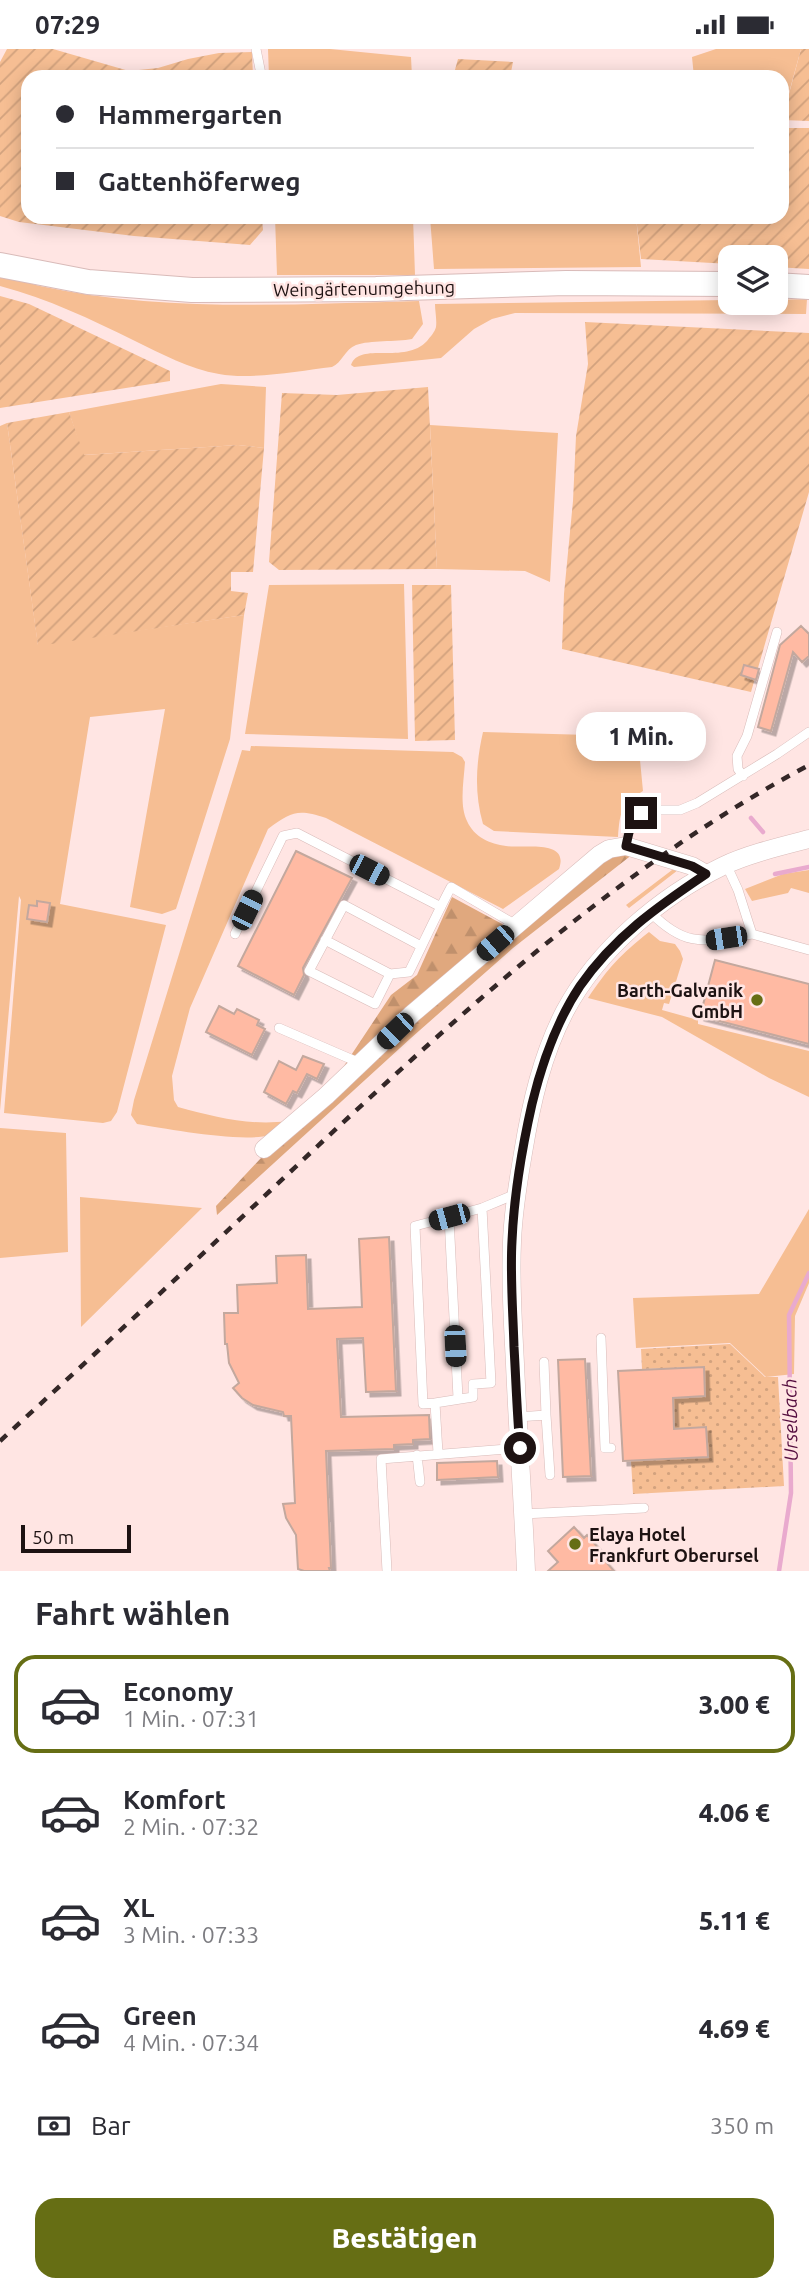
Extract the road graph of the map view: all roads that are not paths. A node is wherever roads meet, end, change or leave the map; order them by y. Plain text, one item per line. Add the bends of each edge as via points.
1 (257, 49) edge
2 (260, 70) edge
3 (0, 265) edge
4 (718, 284) edge
5 (788, 286) edge
6 (809, 287) edge
7 (777, 632) dead end
8 (809, 732) edge
9 (743, 776) junction
10 (809, 839) edge
11 (626, 846) junction
12 (726, 864) junction
13 (706, 874) junction
14 (440, 907) junction
15 (650, 912) junction
16 (516, 925) junction
17 (752, 934) junction
18 (235, 935) dead end
19 (325, 940) junction
20 (421, 946) junction
21 (809, 950) edge
22 (390, 974) junction
23 (279, 1028) dead end
24 (360, 1063) junction
25 (264, 1149) dead end
26 (516, 1194) junction
27 (482, 1208) junction
28 (449, 1217) junction
29 (601, 1338) dead end
30 (544, 1362) dead end
31 (458, 1398) junction
32 (435, 1403) junction
33 (547, 1415) junction
34 (518, 1417) junction
35 (520, 1448) junction
36 (611, 1448) dead end
37 (438, 1453) junction
38 (417, 1455) junction
39 (550, 1475) dead end
40 (420, 1482) dead end
41 (644, 1508) dead end
42 (523, 1514) junction
43 (387, 1571) edge
44 (526, 1571) edge

1 - 2 lane
3 - 4 main road, Weingärtenumgehung via 88,282 192,290
5 - 6 main road
7 - 9 lane via 737,757
8 - 9 lane
9 - 11 lane via 680,810 641,813 629,829
10 - 12 street
11 - 13 street
11 - 16 street via 599,855
12 - 13 street
12 - 17 lane
13 - 15 street
14 - 16 lane via 451,887
14 - 18 lane via 297,833 283,836
14 - 20 lane
15 - 17 lane via 668,930 700,941
15 - 26 street via 611,948 573,998 558,1027 540,1072
16 - 24 street
17 - 21 lane
19 - 20 lane via 344,905
19 - 22 lane
19 - 22 lane via 309,971 375,1004
20 - 22 lane via 408,972
23 - 24 lane
24 - 25 street
26 - 27 lane
26 - 34 street via 512,1253
27 - 28 lane
27 - 31 lane via 491,1383 473,1384 473,1397
28 - 31 lane
28 - 32 lane via 415,1226 423,1404
29 - 36 lane via 605,1448
30 - 33 lane
31 - 32 lane
32 - 37 lane
33 - 34 lane
33 - 39 lane
34 - 35 street
35 - 37 lane
35 - 42 street
37 - 38 lane
38 - 40 lane
38 - 43 lane via 381,1459
41 - 42 lane
42 - 44 street

